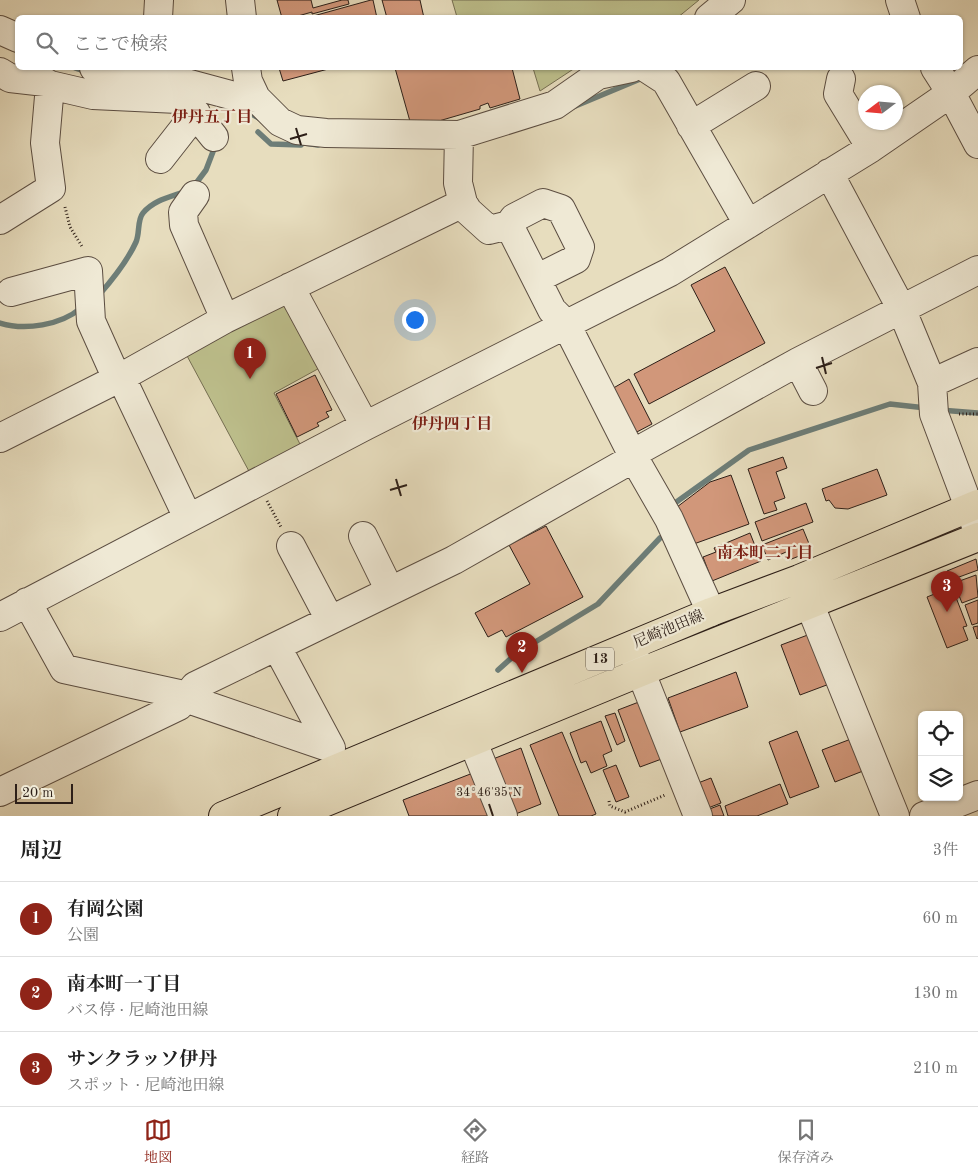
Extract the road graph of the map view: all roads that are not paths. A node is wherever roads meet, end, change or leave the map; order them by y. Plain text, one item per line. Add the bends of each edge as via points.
1 (159, 0) edge
2 (240, 0) edge
3 (731, 0) edge
4 (900, 0) edge
5 (158, 15) edge
6 (242, 15) edge
7 (713, 15) edge
8 (905, 15) edge
9 (0, 30) edge
10 (15, 37) edge
11 (101, 70) edge
12 (246, 70) edge
13 (621, 70) edge
14 (936, 70) edge
15 (978, 70) edge
16 (0, 72) edge
17 (653, 72) edge
18 (841, 79) dead end
19 (50, 85) junction
20 (756, 86) dead end
21 (180, 91) edge
22 (951, 93) junction
23 (256, 98) junction
24 (691, 126) junction
25 (459, 135) junction
26 (214, 137) dead end
27 (978, 144) edge
28 (871, 148) junction
29 (160, 159) dead end
30 (829, 173) junction
31 (195, 195) dead end
32 (463, 203) junction
33 (0, 220) edge
34 (748, 224) junction
35 (509, 225) junction
36 (978, 270) edge
37 (538, 278) junction
38 (290, 287) junction
39 (11, 292) dead end
40 (901, 308) junction
41 (225, 319) junction
42 (566, 324) junction
43 (798, 362) junction
44 (978, 362) edge
45 (119, 378) junction
46 (932, 383) junction
47 (813, 391) dead end
48 (365, 426) junction
49 (0, 438) edge
50 (633, 456) junction
51 (975, 514) edge
52 (188, 518) junction
53 (363, 536) dead end
54 (978, 537) edge
55 (291, 546) road end
56 (799, 579) junction
57 (390, 592) junction
58 (27, 602) junction
59 (810, 604) junction
60 (711, 612) junction
61 (0, 617) edge
62 (330, 620) junction
63 (277, 646) junction
64 (631, 646) junction
65 (641, 672) junction
66 (185, 698) junction
67 (463, 716) junction
68 (473, 742) junction
69 (336, 758) junction
70 (0, 792) edge
71 (978, 795) edge
72 (301, 807) edge
73 (223, 816) edge
74 (503, 816) edge
75 (698, 816) edge
76 (895, 816) edge
77 (924, 816) edge

1 - 5 street
2 - 6 street
3 - 7 street
4 - 8 street
9 - 10 street
11 - 21 street
12 - 23 street
13 - 25 street via 598,75 555,105
14 - 22 street
15 - 22 street
16 - 19 street via 10,78
17 - 24 street
18 - 28 street via 838,94
19 - 21 street via 93,95
19 - 33 street via 45,143 51,188
20 - 24 street
21 - 23 street via 186,83 238,97
21 - 26 street
21 - 29 street
22 - 27 street
22 - 28 street
23 - 25 street via 280,122 297,130
24 - 34 street
25 - 32 street via 458,183
28 - 30 street
30 - 34 street
30 - 40 street
31 - 41 street via 183,212 184,225
32 - 35 street via 489,230
32 - 38 street
34 - 42 street via 670,272
35 - 37 street
35 - 37 street via 514,218 544,203 561,209 580,247 578,253 576,258
36 - 40 street
37 - 42 street via 552,310
38 - 41 street
38 - 48 street
39 - 45 street via 90,290 90,316
40 - 43 street
40 - 46 street
41 - 45 street
42 - 48 street
42 - 50 street
43 - 47 street
43 - 50 street
44 - 46 street
45 - 49 street
45 - 52 street
46 - 51 street via 934,414
48 - 52 street
50 - 57 street via 454,560
50 - 60 street via 669,519
51 - 56 main road, 尼崎池田線 / 13
52 - 58 street
53 - 57 street
54 - 59 main road, 尼崎池田線 / 13
55 - 62 street
56 - 59 street
56 - 60 main road, 尼崎池田線 / 13
57 - 62 street
58 - 61 street
58 - 66 street via 64,669
59 - 65 main road, 尼崎池田線 / 13
59 - 76 street
60 - 64 main road, 尼崎池田線 / 13
62 - 63 street
63 - 66 street via 194,686
63 - 69 street
64 - 65 street
64 - 67 main road, 尼崎池田線 / 13
65 - 68 main road, 尼崎池田線 / 13
65 - 75 street
66 - 69 street
66 - 70 street via 179,706
67 - 68 street
67 - 69 main road, 尼崎池田線 / 13
68 - 72 main road, 尼崎池田線 / 13
68 - 74 street
69 - 72 main road, 尼崎池田線 / 13
71 - 77 street
72 - 73 main road, 尼崎池田線 / 13

